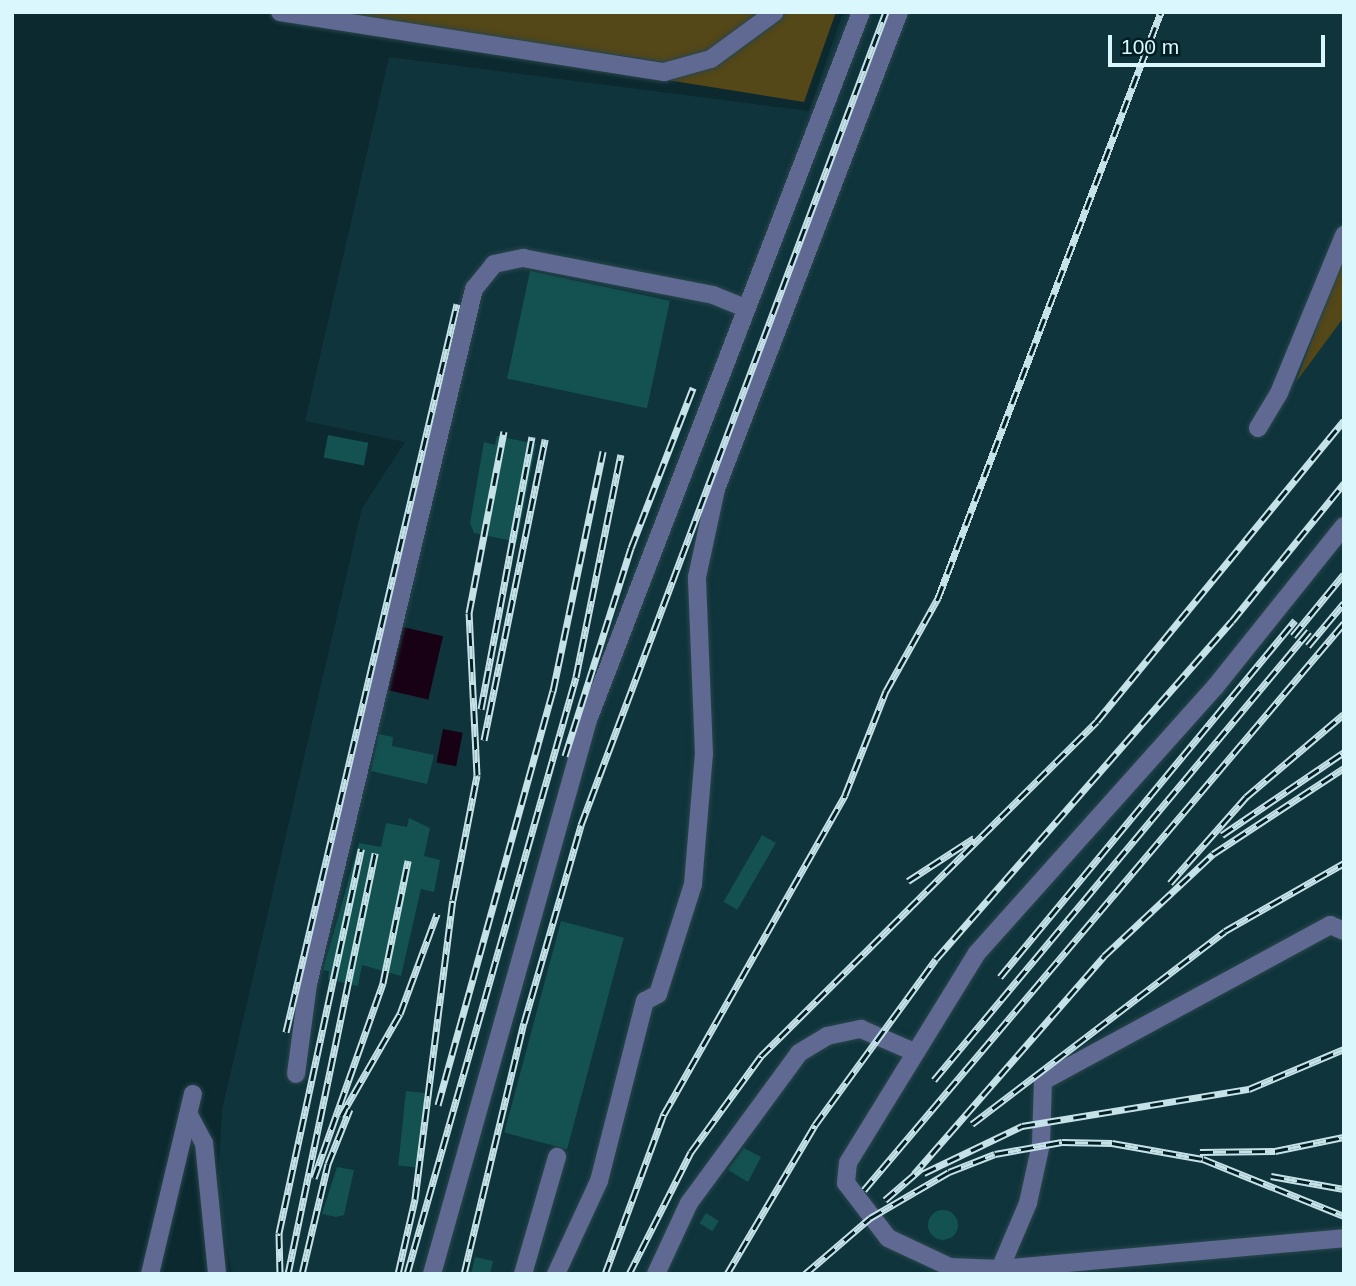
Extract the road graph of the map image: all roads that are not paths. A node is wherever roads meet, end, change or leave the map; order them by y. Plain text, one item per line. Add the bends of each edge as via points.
1 (280, 12) edge
2 (775, 12) edge
3 (861, 12) edge
4 (899, 12) edge
5 (1344, 235) edge
6 (745, 308) junction
7 (1258, 428) dead end
8 (1344, 526) edge
9 (1344, 931) edge
10 (912, 1051) junction
11 (296, 1074) dead end
12 (193, 1094) dead end
13 (189, 1115) junction
14 (557, 1157) dead end
15 (1344, 1238) edge
16 (1000, 1269) junction
17 (150, 1274) edge
18 (217, 1274) edge
19 (432, 1274) edge
20 (523, 1274) edge
21 (556, 1274) edge
22 (656, 1274) edge

1 - 2 lane via 664,72 711,59
3 - 6 lane
4 - 21 lane via 716,489 697,577 704,754 693,884 658,993 645,1001 599,1181
5 - 7 lane via 1279,393
6 - 11 lane via 713,295 523,258 494,264 474,289 308,984
6 - 19 lane via 626,610 554,823
8 - 10 lane via 1215,687 977,953
9 - 16 lane via 1329,925 1043,1081 1041,1144 1028,1203
10 - 16 lane via 848,1163 846,1183 888,1238 921,1258
10 - 22 lane via 862,1030 827,1036 799,1053 689,1203
12 - 13 lane
13 - 17 lane
13 - 18 lane via 204,1143
14 - 20 lane
15 - 16 lane

